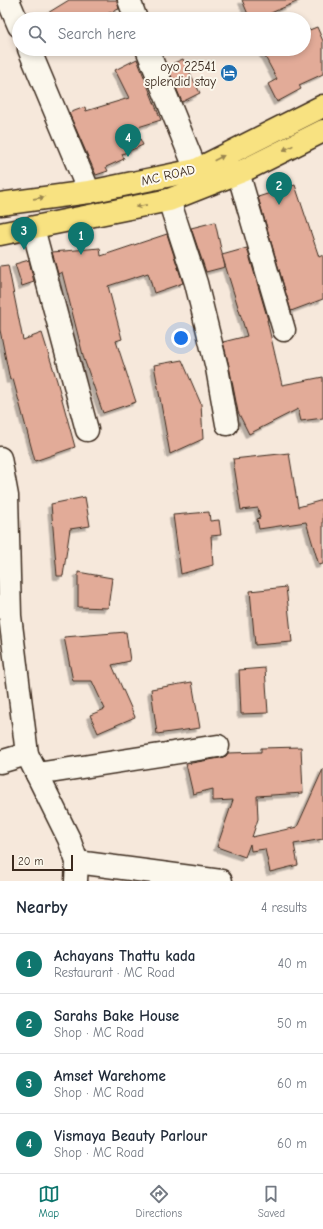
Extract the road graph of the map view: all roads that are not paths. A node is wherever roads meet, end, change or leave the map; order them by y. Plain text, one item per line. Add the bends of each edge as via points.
1 (8, 0) edge
2 (129, 0) edge
3 (13, 12) edge
4 (133, 12) edge
5 (32, 56) edge
6 (150, 56) edge
7 (323, 106) edge
8 (323, 131) edge
9 (196, 170) junction
10 (238, 172) junction
11 (89, 192) junction
12 (169, 200) junction
13 (0, 204) edge
14 (33, 228) junction
15 (0, 234) edge
16 (284, 330) dead end
17 (228, 424) dead end
18 (87, 430) dead end
19 (0, 458) edge
20 (218, 746) dead end
21 (27, 754) junction
22 (0, 762) edge
23 (37, 774) junction
24 (76, 871) edge
25 (221, 881) edge

1 - 3 street
2 - 4 street
5 - 11 street
6 - 9 street
9 -> 7 main road, MC ROAD
8 -> 10 main road, MC ROAD
9 - 11 main road, MC ROAD
10 - 12 main road, MC ROAD
10 - 16 street
13 -> 11 main road, MC ROAD
12 -> 14 main road, MC ROAD
12 - 17 street via 196,283
14 - 15 main road, MC ROAD
14 - 18 street
19 - 21 street via 7,496 10,616
20 - 23 street
21 - 22 street
21 - 23 street
23 - 24 street via 68,839
24 - 25 street

